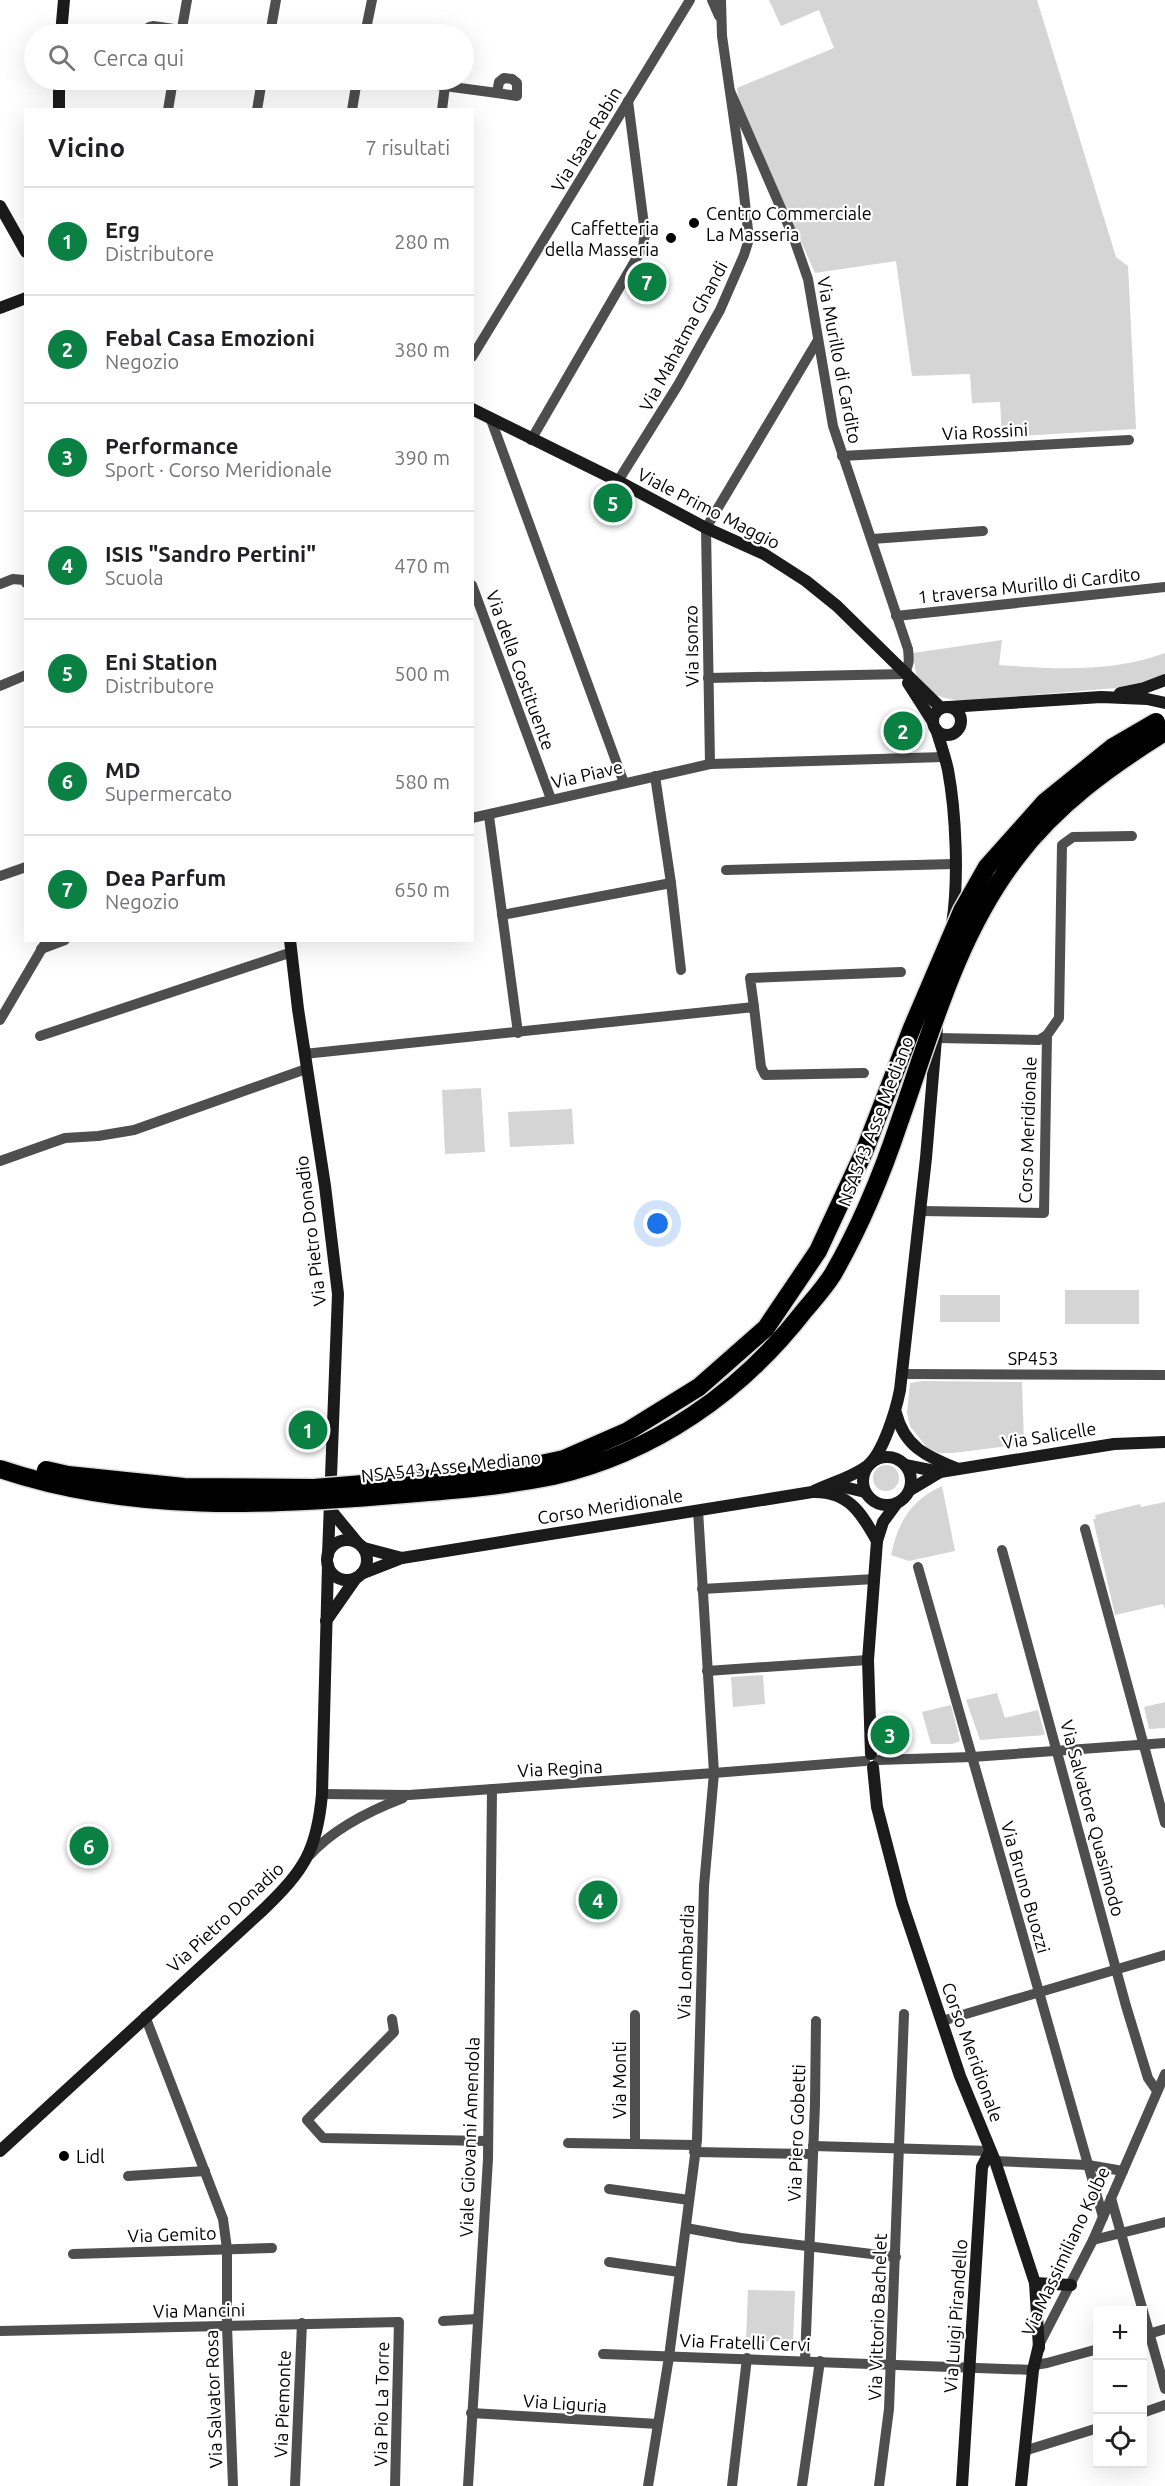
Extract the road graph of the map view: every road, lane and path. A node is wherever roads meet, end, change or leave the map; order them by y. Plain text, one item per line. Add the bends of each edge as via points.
1 (63, 0) edge
2 (186, 0) edge
3 (276, 0) edge
4 (372, 0) edge
5 (690, 0) edge
6 (712, 0) edge
7 (721, 0) edge
8 (721, 22) junction
9 (62, 24) edge
10 (182, 24) edge
11 (272, 24) edge
12 (367, 24) edge
13 (59, 90) edge
14 (171, 90) edge
15 (260, 90) edge
16 (355, 90) edge
17 (444, 90) edge
18 (474, 90) edge
19 (730, 91) junction
20 (497, 93) dead end
21 (628, 101) junction
22 (59, 108) edge
23 (168, 108) edge
24 (257, 108) edge
25 (352, 108) edge
26 (442, 108) edge
27 (0, 206) edge
28 (24, 248) edge
29 (24, 299) edge
30 (0, 308) edge
31 (818, 340) junction
32 (474, 354) edge
33 (474, 410) edge
34 (490, 417) junction
35 (531, 440) junction
36 (1129, 440) dead end
37 (842, 456) junction
38 (618, 481) junction
39 (706, 528) junction
40 (983, 531) dead end
41 (872, 539) junction
42 (24, 580) edge
43 (0, 584) edge
44 (1165, 587) edge
45 (474, 590) edge
46 (896, 616) junction
47 (903, 674) junction
48 (24, 676) edge
49 (708, 678) junction
50 (1165, 680) edge
51 (0, 686) edge
52 (1101, 697) junction
53 (1015, 702) junction
54 (1165, 703) edge
55 (945, 708) junction
56 (934, 725) junction
57 (959, 726) junction
58 (1160, 727) edge
59 (944, 757) junction
60 (710, 765) junction
61 (655, 776) junction
62 (624, 783) junction
63 (551, 799) junction
64 (489, 816) junction
65 (474, 818) edge
66 (1132, 836) dead end
67 (954, 864) junction
68 (24, 868) edge
69 (726, 870) dead end
70 (0, 876) edge
71 (671, 883) junction
72 (502, 915) junction
73 (44, 945) edge
74 (291, 946) edge
75 (681, 970) dead end
76 (901, 972) dead end
77 (754, 1007) junction
78 (0, 1020) edge
79 (518, 1033) junction
80 (1047, 1035) junction
81 (40, 1036) dead end
82 (936, 1038) junction
83 (304, 1054) junction
84 (306, 1069) junction
85 (864, 1073) dead end
86 (0, 1161) edge
87 (920, 1211) junction
88 (902, 1374) junction
89 (1165, 1375) edge
90 (896, 1413) junction
91 (1165, 1442) edge
92 (0, 1460) edge
93 (868, 1465) junction
94 (905, 1465) junction
95 (0, 1469) edge
96 (958, 1469) junction
97 (940, 1472) junction
98 (817, 1489) junction
99 (909, 1490) junction
100 (865, 1492) junction
101 (897, 1503) junction
102 (329, 1508) junction
103 (698, 1510) junction
104 (1084, 1529) dead end
105 (877, 1541) junction
106 (360, 1545) junction
107 (1002, 1550) dead end
108 (402, 1558) junction
109 (328, 1560) junction
110 (918, 1567) dead end
111 (358, 1576) junction
112 (875, 1579) junction
113 (702, 1589) junction
114 (325, 1622) junction
115 (868, 1660) junction
116 (707, 1671) junction
117 (1165, 1743) edge
118 (1145, 1745) junction
119 (1058, 1750) junction
120 (972, 1757) junction
121 (872, 1760) junction
122 (714, 1773) junction
123 (492, 1789) junction
124 (322, 1794) junction
125 (409, 1795) junction
126 (1165, 1823) edge
127 (310, 1855) junction
128 (1165, 1955) edge
129 (1117, 1969) junction
130 (1039, 1992) junction
131 (904, 2014) dead end
132 (635, 2015) dead end
133 (145, 2016) junction
134 (392, 2019) dead end
135 (816, 2021) dead end
136 (942, 2022) junction
137 (1165, 2074) edge
138 (1157, 2091) junction
139 (6, 2140) edge
140 (487, 2141) junction
141 (568, 2143) dead end
142 (635, 2144) junction
143 (899, 2148) junction
144 (695, 2149) junction
145 (812, 2150) junction
146 (0, 2151) edge
147 (992, 2156) junction
148 (1088, 2165) junction
149 (205, 2171) junction
150 (1123, 2171) junction
151 (128, 2176) dead end
152 (609, 2189) dead end
153 (1111, 2198) junction
154 (689, 2200) junction
155 (1103, 2217) junction
156 (1165, 2222) edge
157 (686, 2228) junction
158 (1122, 2233) junction
159 (1093, 2240) junction
160 (809, 2247) junction
161 (272, 2248) dead end
162 (227, 2249) junction
163 (73, 2254) dead end
164 (896, 2257) junction
165 (609, 2262) dead end
166 (679, 2272) junction
167 (1035, 2283) junction
168 (1071, 2285) junction
169 (1140, 2306) edge
170 (477, 2319) junction
171 (443, 2320) dead end
172 (399, 2322) joint
173 (302, 2323) junction
174 (227, 2325) junction
175 (1165, 2329) edge
176 (0, 2331) edge
177 (1147, 2335) edge
178 (1039, 2346) junction
179 (1093, 2350) edge
180 (603, 2354) dead end
181 (669, 2356) junction
182 (747, 2358) junction
183 (805, 2360) junction
184 (820, 2361) junction
185 (892, 2363) junction
186 (969, 2367) junction
187 (1034, 2367) junction
188 (1165, 2389) edge
189 (1165, 2405) edge
190 (1147, 2412) edge
191 (471, 2413) junction
192 (658, 2424) junction
193 (1093, 2430) edge
194 (1024, 2451) junction
195 (233, 2486) edge
196 (296, 2486) edge
197 (395, 2486) edge
198 (468, 2486) edge
199 (648, 2486) edge
200 (732, 2486) edge
201 (802, 2486) edge
202 (879, 2486) edge
203 (962, 2486) edge
204 (1021, 2486) edge

1 - 9 street
2 - 10 street
3 - 11 street
4 - 12 street
5 - 21 street, Via Isaac Rabin
6 - 8 street
7 - 8 street
8 - 19 street, Via Mahatma Ghandi
13 - 22 street
14 - 23 street
15 - 24 street
16 - 25 street
17 - 26 street
18 - 20 street
19 - 31 street, Via Murillo di Cardito via 801,257
19 - 38 street, Via Mahatma Ghandi via 749,239 720,310
21 - 32 street, Via Isaac Rabin
21 - 35 street via 645,232 643,247
27 - 28 street
29 - 30 street
31 - 37 street, Via Murillo di Cardito
31 - 39 street
33 - 34 street, Viale Primo Maggio
34 - 35 street, Viale Primo Maggio
34 - 62 street
35 - 38 street, Viale Primo Maggio
36 - 37 street, Via Rossini
37 - 41 street, Via Murillo di Cardito
38 - 39 street, Viale Primo Maggio
39 - 47 street, Viale Primo Maggio via 764,554 806,581 837,606
39 - 49 street, Via Isonzo
40 - 41 street
41 - 46 street, Via Murillo di Cardito
42 - 43 street
44 - 46 street, 1 traversa Murillo di Cardito
45 - 63 street, Via della Costituente
46 - 47 street, Via Murillo di Cardito via 908,649 908,667
47 - 49 street
47 - 55 street, Viale Primo Maggio
47 - 56 street, Viale Primo Maggio
48 - 51 street
49 - 60 street, Via Isonzo
50 - 52 street
52 - 53 street
52 - 54 street
53 - 55 street
53 - 57 street via 988,707
55 - 56 street via 935,714
55 - 57 street via 957,711
56 - 57 street via 948,735
56 - 59 street
57 - 59 street
58 - 92 highway, NSA543 Asse Mediano, bridge via 1113,747 1045,802 987,867 962,911 864,1152 818,1251 766,1328 699,1387 628,1431 564,1459 500,1473 314,1488 184,1487 68,1475
58 - 95 highway, NSA543 Asse Mediano, bridge via 1067,803 1016,857 966,938 888,1155 831,1277 786,1335 752,1370 686,1421 618,1455 556,1475 500,1486 312,1502 172,1501 74,1490
59 - 60 street, Via Piave
59 - 67 street via 951,789
60 - 61 street, Via Piave
61 - 62 street, Via Piave
61 - 71 street
62 - 63 street, Via Piave
63 - 64 street, Via Piave
64 - 65 street, Via Piave
64 - 72 street
66 - 80 street, Corso Meridionale via 1073,837 1062,846 1059,1018
67 - 69 street
67 - 82 street via 953,919
68 - 70 street
71 - 72 street
71 - 75 street
72 - 79 street
73 - 78 street
74 - 81 street
74 - 83 street, Via Pietro Donadio
76 - 77 street via 750,978
77 - 79 street
77 - 85 street via 765,1075
79 - 83 street
80 - 82 street, Corso Meridionale via 1039,1040
80 - 87 street, Corso Meridionale via 1044,1213
82 - 87 street
83 - 84 street, Via Pietro Donadio
84 - 86 street via 134,1130 65,1138
84 - 102 street, Via Pietro Donadio via 338,1294
87 - 88 street
88 - 89 street, SP453
88 - 90 street
90 - 93 street
90 - 96 street via 899,1426 915,1448
91 - 96 street, Via Salicelle via 1114,1444
93 - 94 street via 887,1457
93 - 98 street
93 - 100 street via 862,1480
94 - 97 street
94 - 99 street via 911,1477
96 - 97 street, Via Salicelle
97 - 99 street
98 - 100 street via 844,1487
98 - 103 street, Corso Meridionale
98 - 105 street via 853,1505
99 - 101 street
100 - 101 street via 881,1505
101 - 105 street via 883,1522
102 - 106 street
102 - 109 street, Via Pietro Donadio
103 - 108 street, Corso Meridionale
103 - 113 street, Via Lombardia
104 - 118 street
105 - 112 street, Corso Meridionale
106 - 108 street
106 - 109 street via 339,1541 330,1549
106 - 111 street via 367,1562
107 - 119 street, Via Salvatore Quasimodo
108 - 111 street
109 - 111 street via 339,1578 350,1580
109 - 114 street, Via Pietro Donadio
110 - 120 street, Via Bruno Buozzi
111 - 114 street
112 - 113 street
112 - 115 street, Corso Meridionale
113 - 116 street, Via Lombardia
114 - 124 street, Via Pietro Donadio
115 - 116 street
115 - 121 street, Corso Meridionale
116 - 122 street, Via Lombardia
117 - 118 street
118 - 119 street
118 - 126 street
119 - 120 street
119 - 129 street, Via Salvatore Quasimodo
120 - 121 street
120 - 130 street, Via Bruno Buozzi
121 - 122 street
121 - 136 street, Corso Meridionale via 886,1846
122 - 123 street, Via Regina
122 - 144 street, Via Lombardia via 704,1886
123 - 125 street, Via Regina
123 - 140 street, Viale Giovanni Amendola
124 - 125 street, Via Regina
124 - 127 street, Via Pietro Donadio via 319,1826
125 - 127 street, Via Regina via 344,1827 323,1840
127 - 133 street, Via Pietro Donadio via 293,1881
128 - 129 street
129 - 130 street
129 - 138 street, Via Salvatore Quasimodo via 1148,2078
130 - 136 street
130 - 148 street, Via Bruno Buozzi
131 - 143 street, Via Vittorio Bachelet
132 - 142 street, Via Monti
133 - 139 street, Via Pietro Donadio
133 - 149 street, Via Salvator Rosa
134 - 140 street via 394,2032 307,2120 323,2139
135 - 145 street, Via Piero Gobetti
136 - 147 street, Corso Meridionale
137 - 138 street, Via Massimiliano Kolbe
138 - 150 street, Via Massimiliano Kolbe
139 - 146 street, Via Pietro Donadio
140 - 170 street, Viale Giovanni Amendola
141 - 142 street, Via Monti
142 - 144 street, Via Monti
143 - 145 street
143 - 147 street
143 - 164 street, Via Vittorio Bachelet
144 - 145 street
144 - 154 street, Via Lombardia
145 - 160 street, Via Piero Gobetti
147 - 148 street
147 - 167 street, Corso Meridionale
147 - 186 street, Via Luigi Pirandello via 982,2167
148 - 150 street
148 - 155 street, Via Bruno Buozzi
149 - 151 street
149 - 162 street, Via Salvator Rosa via 224,2218
150 - 153 street, Via Massimiliano Kolbe
152 - 154 street
153 - 155 street, Via Massimiliano Kolbe
153 - 158 street
154 - 157 street, Via Lombardia
155 - 159 street, Via Massimiliano Kolbe
156 - 158 street
157 - 160 street
157 - 166 street, Via Lombardia
158 - 159 street
158 - 169 street
159 - 168 street, Via Massimiliano Kolbe
160 - 164 street
160 - 183 street, Via Piero Gobetti
161 - 162 street, Via Gemito
162 - 163 street, Via Gemito
162 - 174 street, Via Salvator Rosa
164 - 185 street, Via Vittorio Bachelet
165 - 166 street
166 - 181 street, Via Lombardia
167 - 168 street
167 - 178 street, Corso Meridionale
168 - 178 street, Via Massimiliano Kolbe
170 - 171 street
170 - 191 street, Viale Giovanni Amendola
172 - 173 street, Via Mancini
172 - 197 street, Via Pio La Torre
173 - 174 street, Via Mancini
173 - 196 street, Via Piemonte
174 - 176 street, Via Mancini
174 - 195 street, Via Salvator Rosa
175 - 177 street
177 - 188 street
178 - 187 street, Via Massimiliano Kolbe
179 - 187 street, Via Fratelli Cervi
180 - 181 street
181 - 182 street, Via Fratelli Cervi
181 - 192 street, Via Lombardia
182 - 183 street, Via Fratelli Cervi
182 - 200 street
183 - 184 street, Via Fratelli Cervi
184 - 185 street, Via Fratelli Cervi
184 - 201 street, Via Fratelli Cervi
185 - 186 street, Via Fratelli Cervi
185 - 202 street, Via Vittorio Bachelet
186 - 187 street, Via Fratelli Cervi
186 - 203 street, Via Luigi Pirandello
187 - 194 street, Via Massimiliano Kolbe
189 - 190 street
191 - 192 street, Via Liguria
191 - 198 street, Viale Giovanni Amendola
192 - 199 street, Via Lombardia
193 - 194 street
194 - 204 street, Via Massimiliano Kolbe

